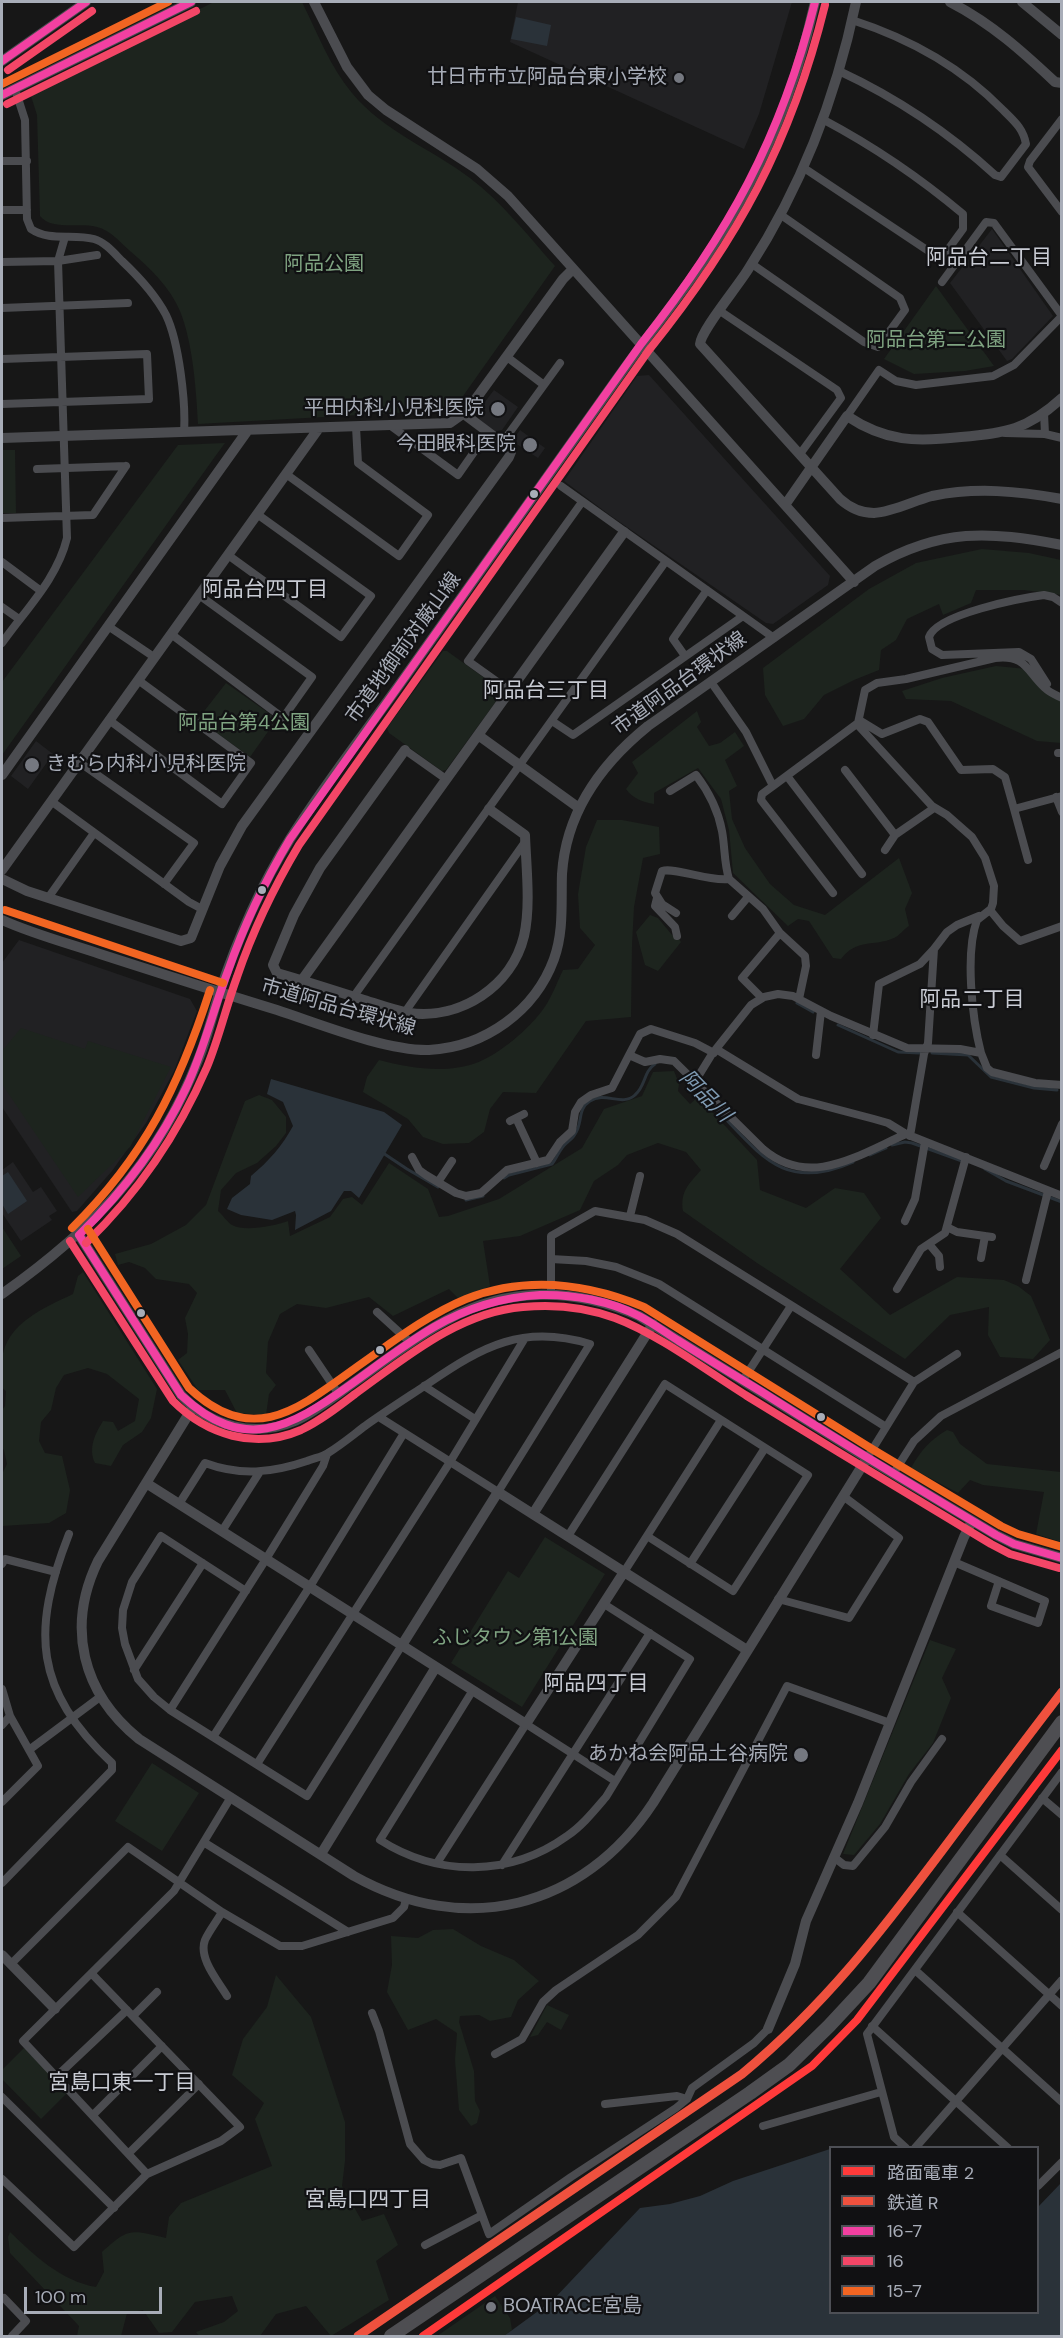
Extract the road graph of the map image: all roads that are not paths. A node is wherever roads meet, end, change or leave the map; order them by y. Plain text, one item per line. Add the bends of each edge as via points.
1 (86, 2) edge
2 (191, 2) edge
3 (314, 2) edge
4 (815, 2) edge
5 (856, 2) edge
6 (950, 2) edge
7 (1022, 2) edge
8 (852, 20) junction
9 (1062, 35) edge
10 (2, 61) edge
11 (839, 71) junction
12 (1062, 83) edge
13 (15, 89) junction
14 (2, 95) edge
15 (1062, 119) edge
16 (824, 120) junction
17 (2, 161) edge
18 (27, 161) junction
19 (804, 168) junction
20 (2, 210) edge
21 (27, 210) junction
22 (1062, 212) edge
23 (781, 215) junction
24 (64, 237) junction
25 (97, 255) dead end
26 (58, 261) junction
27 (2, 262) edge
28 (752, 264) junction
29 (573, 269) junction
30 (942, 282) dead end
31 (128, 303) dead end
32 (59, 306) junction
33 (2, 308) edge
34 (720, 311) junction
35 (1062, 316) edge
36 (641, 344) junction
37 (61, 357) junction
38 (507, 357) junction
39 (2, 359) edge
40 (560, 363) dead end
41 (544, 385) junction
42 (1062, 398) edge
43 (63, 402) junction
44 (2, 404) edge
45 (1044, 413) junction
46 (464, 414) junction
47 (847, 416) junction
48 (391, 426) junction
49 (356, 427) junction
50 (320, 428) junction
51 (248, 430) junction
52 (184, 432) junction
53 (488, 432) junction
54 (1003, 433) junction
55 (1045, 434) junction
56 (64, 436) junction
57 (2, 438) edge
58 (1062, 438) edge
59 (502, 443) junction
60 (800, 454) junction
61 (811, 467) junction
62 (65, 468) junction
63 (37, 469) dead end
64 (286, 474) junction
65 (561, 486) dead end
66 (1062, 499) edge
67 (582, 502) junction
68 (785, 504) junction
69 (257, 514) junction
70 (66, 516) junction
71 (2, 518) edge
72 (624, 532) junction
73 (1062, 545) edge
74 (228, 555) junction
75 (666, 561) junction
76 (2, 562) edge
77 (854, 582) junction
78 (706, 590) junction
79 (41, 591) junction
80 (199, 595) junction
81 (1062, 603) edge
82 (2, 607) edge
83 (743, 616) junction
84 (19, 619) junction
85 (108, 626) junction
86 (171, 634) junction
87 (774, 638) junction
88 (2, 643) edge
89 (685, 656) junction
90 (154, 657) junction
91 (138, 680) junction
92 (711, 682) junction
93 (510, 691) junction
94 (1058, 696) edge
95 (109, 720) junction
96 (552, 722) junction
97 (858, 722) junction
98 (478, 735) junction
99 (405, 750) joint
100 (79, 762) junction
101 (520, 765) junction
102 (845, 770) dead end
103 (2, 775) edge
104 (787, 776) junction
105 (446, 779) junction
106 (773, 786) junction
107 (670, 791) dead end
108 (1059, 796) edge
109 (51, 801) junction
110 (579, 808) junction
111 (934, 808) junction
112 (489, 809) junction
113 (1014, 809) junction
114 (1062, 812) edge
115 (94, 833) junction
116 (895, 835) junction
117 (525, 842) junction
118 (885, 850) dead end
119 (1028, 860) dead end
120 (2, 870) edge
121 (862, 874) dead end
122 (2, 879) edge
123 (729, 879) junction
124 (164, 884) junction
125 (833, 893) dead end
126 (748, 897) junction
127 (48, 898) junction
128 (657, 898) junction
129 (202, 909) junction
130 (990, 910) junction
131 (676, 913) dead end
132 (732, 916) dead end
133 (980, 916) junction
134 (2, 920) edge
135 (1062, 926) edge
136 (780, 933) junction
137 (677, 936) dead end
138 (934, 949) junction
139 (302, 980) junction
140 (220, 993) junction
141 (354, 996) junction
142 (762, 998) junction
143 (799, 999) junction
144 (405, 1012) junction
145 (821, 1014) junction
146 (873, 1035) junction
147 (715, 1051) junction
148 (925, 1052) junction
149 (981, 1053) junction
150 (629, 1055) junction
151 (816, 1055) dead end
152 (696, 1080) junction
153 (1062, 1085) edge
154 (517, 1118) dead end
155 (1062, 1124) edge
156 (908, 1135) junction
157 (925, 1142) junction
158 (412, 1157) dead end
159 (452, 1161) dead end
160 (965, 1161) junction
161 (537, 1163) junction
162 (1044, 1166) dead end
163 (640, 1176) dead end
164 (438, 1182) junction
165 (1047, 1195) junction
166 (1062, 1196) edge
167 (630, 1216) junction
168 (905, 1221) dead end
169 (947, 1227) junction
170 (79, 1235) junction
171 (929, 1244) junction
172 (551, 1258) junction
173 (981, 1258) dead end
174 (940, 1267) dead end
175 (1026, 1280) dead end
176 (897, 1289) dead end
177 (2, 1294) edge
178 (551, 1294) junction
179 (791, 1306) junction
180 (377, 1312) dead end
181 (653, 1324) junction
182 (525, 1338) junction
183 (411, 1343) junction
184 (763, 1349) junction
185 (309, 1350) dead end
186 (1062, 1352) edge
187 (957, 1354) dead end
188 (743, 1380) junction
189 (914, 1382) junction
190 (424, 1386) junction
191 (338, 1393) junction
192 (193, 1407) junction
193 (379, 1417) junction
194 (475, 1419) junction
195 (721, 1420) junction
196 (886, 1427) junction
197 (404, 1433) junction
198 (765, 1448) junction
199 (327, 1454) junction
200 (867, 1458) junction
201 (450, 1462) junction
202 (259, 1473) junction
203 (893, 1474) junction
204 (146, 1483) junction
205 (498, 1492) junction
206 (843, 1496) junction
207 (179, 1504) junction
208 (533, 1514) junction
209 (972, 1521) junction
210 (222, 1531) junction
211 (69, 1534) dead end
212 (568, 1536) junction
213 (646, 1536) junction
214 (1062, 1558) edge
215 (266, 1559) junction
216 (954, 1562) junction
217 (203, 1563) junction
218 (2, 1564) edge
219 (690, 1564) junction
220 (56, 1572) junction
221 (624, 1572) junction
222 (999, 1581) junction
223 (309, 1587) junction
224 (246, 1591) junction
225 (778, 1599) junction
226 (604, 1604) junction
227 (353, 1614) junction
228 (650, 1633) junction
229 (402, 1645) junction
230 (747, 1650) junction
231 (436, 1667) junction
232 (134, 1670) junction
233 (2, 1689) edge
234 (473, 1690) junction
235 (100, 1697) junction
236 (170, 1710) junction
237 (10, 1716) junction
238 (71, 1719) junction
239 (1062, 1722) edge
240 (890, 1723) junction
241 (526, 1724) junction
242 (2, 1725) edge
243 (213, 1737) junction
244 (942, 1739) dead end
245 (29, 1750) junction
246 (573, 1754) junction
247 (257, 1764) junction
248 (1062, 1772) edge
249 (615, 1781) junction
250 (231, 1797) junction
251 (1042, 1798) junction
252 (2, 1802) edge
253 (1062, 1815) edge
254 (205, 1843) junction
255 (321, 1854) junction
256 (1000, 1855) junction
257 (836, 1858) junction
258 (437, 1863) junction
259 (502, 1865) junction
260 (2, 1883) edge
261 (180, 1883) junction
262 (406, 1899) junction
263 (1062, 1910) edge
264 (222, 1912) junction
265 (957, 1912) junction
266 (348, 1932) junction
267 (2, 1955) edge
268 (7, 1968) junction
269 (915, 1970) junction
270 (92, 1974) junction
271 (1062, 1980) edge
272 (157, 1992) dead end
273 (1048, 1994) junction
274 (227, 1996) dead end
275 (1062, 2006) edge
276 (55, 2009) junction
277 (130, 2013) junction
278 (372, 2013) dead end
279 (872, 2025) junction
280 (768, 2029) joint
281 (162, 2046) junction
282 (1001, 2048) junction
283 (495, 2054) dead end
284 (57, 2076) junction
285 (199, 2084) junction
286 (881, 2092) junction
287 (2, 2097) edge
288 (687, 2099) junction
289 (954, 2101) junction
290 (1062, 2102) edge
291 (604, 2104) dead end
292 (93, 2115) junction
293 (763, 2126) dead end
294 (904, 2146) edge
295 (917, 2146) edge
296 (1006, 2146) edge
297 (129, 2153) junction
298 (1062, 2162) edge
299 (147, 2174) junction
300 (2, 2179) edge
301 (1040, 2180) edge
302 (114, 2208) junction
303 (482, 2214) junction
304 (425, 2245) dead end
305 (4, 2298) dead end
306 (12, 2337) edge
307 (391, 2337) edge

1 - 10 street
2 - 13 street
3 - 29 street via 346,67 368,94 483,174 508,196
4 - 36 street, 市道地御前対厳山線 via 785,104 749,184 701,265
5 - 8 street
6 - 12 street via 992,26 1055,82
7 - 9 street
8 - 11 street
8 - 11 street via 930,54 984,91 1023,131 1026,144 1001,177 995,175 932,123
11 - 16 street
13 - 14 street
13 - 18 street via 25,120
15 - 22 street via 1028,166
16 - 19 street
16 - 19 street via 942,197 963,214 963,229 944,255 933,254
17 - 18 street
18 - 21 street
19 - 23 street
20 - 21 street
21 - 24 street via 31,229 47,236
23 - 28 street
23 - 28 street via 900,298 905,310 878,347 864,342
24 - 26 street
24 - 52 street via 102,243 157,301 166,317 180,368
25 - 26 street
26 - 27 street
26 - 32 street
28 - 34 street
29 - 36 street
29 - 38 street
30 - 35 street via 986,222 994,223
31 - 32 street
32 - 33 street
32 - 37 street
34 - 60 street via 702,333 700,344
34 - 60 street via 837,390 842,398
35 - 47 street via 1014,365 993,376 916,385 897,381 879,370
36 - 68 street
36 - 140 street, 市道地御前対厳山線 via 290,839 248,919
37 - 39 street
37 - 43 street
37 - 43 street via 147,354 149,399
38 - 41 street
38 - 46 street
40 - 41 street
41 - 59 street
42 - 45 street
43 - 44 street
43 - 56 street
45 - 54 street
45 - 55 street
46 - 48 street via 443,424
46 - 53 street
47 - 54 street via 885,435 914,441
47 - 61 street
48 - 49 street
48 - 53 street via 458,475
49 - 50 street
49 - 64 street via 358,463 428,515 399,556
50 - 51 street
50 - 64 street
51 - 52 street
51 - 85 street
52 - 56 street
53 - 59 street
54 - 55 street
55 - 58 street
56 - 57 street
56 - 62 street
59 - 129 street via 510,449 510,457 243,826
60 - 61 street
61 - 66 street via 846,504 867,513 967,491 1005,491
61 - 68 street
62 - 63 street
62 - 70 street
62 - 70 street via 126,466 93,515
64 - 69 street
65 - 67 street
67 - 72 street
67 - 93 street via 468,661
68 - 77 street
69 - 74 street
69 - 74 street via 371,596 341,637
70 - 71 street
70 - 79 street via 63,554
72 - 75 street
72 - 93 street
73 - 77 street, 市道阿品台環状線 via 1001,535 953,537 896,555
74 - 80 street
75 - 78 street
75 - 96 street
76 - 79 street
77 - 87 street, 市道阿品台環状線
78 - 83 street
78 - 89 street via 673,639
79 - 84 street
80 - 86 street
80 - 86 street via 312,677 283,718
81 - 94 street via 1044,595 974,610 936,626 929,637 932,649 942,655 1023,653
82 - 84 street
83 - 87 street
83 - 89 street
84 - 88 street
85 - 90 street
85 - 103 street
86 - 90 street
87 - 92 street, 市道阿品台環状線
89 - 96 street via 573,735
90 - 91 street
91 - 95 street
91 - 95 street via 251,763 222,804
92 - 106 street via 747,734
92 - 110 street, 市道阿品台環状線 via 630,741 599,775
93 - 98 street
94 - 97 street via 1044,687 1022,662 1009,657 995,658 870,685 863,696
95 - 100 street
96 - 101 street
97 - 104 street
97 - 111 street
97 - 113 street via 882,734 920,719 928,722 961,770 993,769 1005,777
98 - 101 street
98 - 105 street
99 - 105 street
99 - 139 street via 320,868 294,915 273,965 277,973
100 - 109 street
100 - 124 street via 194,843
101 - 110 street
101 - 112 street
102 - 116 street
104 - 106 street
104 - 121 street
105 - 139 street
106 - 125 street via 762,794 761,800
107 - 123 street via 696,775 709,793 722,829
108 - 113 street
108 - 114 street
109 - 115 street
109 - 120 street
110 - 140 street, 市道阿品台環状線 via 564,858 561,932 554,958 530,1000 488,1034 443,1048 402,1048
111 - 116 street
111 - 130 street via 947,815 982,850 994,889
112 - 117 street via 525,835
112 - 141 street
113 - 119 street
115 - 124 street
115 - 127 street
116 - 118 street
117 - 144 street
117 - 144 street via 526,922 521,947 509,969 492,988 459,1008 434,1013
122 - 127 street
123 - 126 street
123 - 128 street via 665,870 656,886
124 - 129 street
126 - 132 street
126 - 136 street via 763,909
127 - 129 street via 184,941 193,935
128 - 131 street
128 - 137 street via 655,906 675,927
130 - 133 street
130 - 135 street via 1020,941
133 - 138 street via 947,932
133 - 149 street via 970,956
134 - 140 street, 市道阿品台環状線
136 - 142 street via 742,978
136 - 143 street via 802,952 806,961
138 - 146 street via 920,964 879,984
138 - 148 street
139 - 141 street
140 - 170 street, 市道地御前対厳山線 via 199,1060 165,1128 122,1189
141 - 144 street
142 - 143 street via 778,994
142 - 147 street via 746,1011
143 - 145 street
145 - 146 street
145 - 151 street
146 - 148 street
147 - 150 street via 651,1029 640,1034
147 - 152 street
147 - 156 street via 798,1099 874,1119
148 - 149 street via 960,1049
148 - 156 street
149 - 153 street via 992,1072 1040,1084
150 - 152 street via 645,1062 674,1061
150 - 161 street via 614,1085 581,1102 570,1132 548,1160
152 - 156 street via 763,1149 792,1166 826,1167
154 - 161 street
155 - 162 street
156 - 157 street
157 - 160 street
157 - 168 street via 915,1197
158 - 164 street via 419,1170
159 - 164 street
160 - 165 street
160 - 169 street
161 - 164 street via 503,1172 481,1193 471,1196
163 - 167 street
165 - 166 street
165 - 175 street
167 - 172 street via 589,1213 550,1236
167 - 179 street via 677,1234
169 - 171 street
169 - 173 street via 988,1237
170 - 177 street, 市道地御前対厳山線
170 - 192 street via 181,1395
171 - 174 street via 939,1256
171 - 176 street via 921,1249
172 - 178 street
172 - 184 street via 601,1264 645,1277
178 - 181 street via 610,1304
178 - 183 street via 519,1296 474,1307
179 - 184 street
179 - 189 street
180 - 183 street
181 - 188 street
181 - 208 street
182 - 190 street via 475,1353
182 - 194 street
182 - 205 street via 554,1337 590,1344
183 - 191 street
184 - 188 street
184 - 196 street
185 - 191 street
186 - 203 street via 940,1416 914,1440
187 - 189 street
188 - 200 street
189 - 196 street
190 - 193 street
190 - 194 street
191 - 192 street via 301,1418 265,1429 228,1425
192 - 204 street
193 - 197 street
193 - 199 street
194 - 201 street
195 - 198 street
195 - 212 street via 665,1384
195 - 213 street
196 - 200 street
197 - 201 street
197 - 223 street
198 - 219 street
198 - 219 street via 808,1475 734,1591
199 - 202 street
199 - 215 street
200 - 203 street
200 - 206 street
201 - 205 street
201 - 227 street
202 - 207 street via 205,1463
202 - 210 street
203 - 209 street
204 - 207 street
204 - 235 street via 98,1561 84,1601 82,1644 88,1671
205 - 208 street
205 - 229 street
206 - 225 street
206 - 225 street via 898,1538 849,1618
207 - 210 street
208 - 212 street
209 - 214 street via 1014,1544
209 - 216 street
210 - 215 street
211 - 220 street
212 - 221 street
213 - 219 street
213 - 221 street
215 - 223 street
215 - 224 street
216 - 222 street
216 - 240 street
217 - 224 street
217 - 232 street
217 - 232 street via 161,1536 132,1582 123,1610 122,1628
218 - 220 street via 5,1559
220 - 238 street via 45,1615 46,1649 54,1686
221 - 226 street
221 - 230 street
222 - 222 street via 1045,1600 1038,1623 990,1606
223 - 227 street
223 - 243 street
224 - 236 street
225 - 230 street
226 - 228 street
226 - 241 street
227 - 229 street
227 - 247 street
228 - 246 street
228 - 249 street via 690,1659
229 - 231 street
229 - 247 street via 307,1796
230 - 262 street via 640,1822 592,1870 552,1892 508,1905 462,1909
231 - 234 street
231 - 255 street
232 - 236 street via 144,1686
233 - 237 street
234 - 241 street
234 - 258 street via 380,1840 409,1857
235 - 238 street
235 - 250 street via 117,1720 139,1739
236 - 243 street
237 - 242 street
237 - 245 street
238 - 245 street
238 - 260 street via 112,1763 112,1770
239 - 307 highway via 869,1983 797,2057
240 - 257 street
240 - 283 street via 787,1686 676,1898 638,1935 556,1990 543,2002 522,2038
241 - 246 street
241 - 258 street
243 - 247 street
244 - 257 street via 910,1782 885,1827 853,1866
245 - 252 street via 38,1766
246 - 249 street
246 - 259 street
248 - 251 street
249 - 259 street via 606,1797 567,1836 535,1854
250 - 254 street
250 - 255 street
251 - 253 street
251 - 256 street
254 - 261 street
254 - 266 street
255 - 262 street via 374,1887
256 - 263 street
256 - 265 street
257 - 280 street via 806,1921 795,1964
258 - 259 street via 471,1868
261 - 264 street
261 - 268 street via 128,1847
261 - 270 street
262 - 266 street via 393,1918
264 - 266 street via 280,1946 302,1946
264 - 274 street via 203,1949
265 - 269 street
265 - 273 street
267 - 268 street
268 - 276 street
269 - 279 street
269 - 282 street
270 - 276 street
270 - 277 street
271 - 273 street
272 - 277 street
273 - 275 street
273 - 282 street
276 - 284 street via 23,2041
277 - 281 street
277 - 284 street
278 - 303 street via 410,2144 432,2164 461,2158
279 - 286 street via 867,2034
279 - 289 street
280 - 288 street via 692,2088
281 - 285 street
281 - 292 street
282 - 289 street
282 - 290 street
284 - 292 street
285 - 297 street
285 - 299 street via 240,2127 221,2141
286 - 293 street
286 - 294 street via 894,2138
287 - 302 street
288 - 291 street via 677,2096
288 - 303 street via 489,2234
289 - 295 street
289 - 296 street
292 - 297 street
297 - 299 street
298 - 301 street
299 - 302 street
300 - 302 street via 74,2247
303 - 304 street
305 - 306 street via 26,2321

